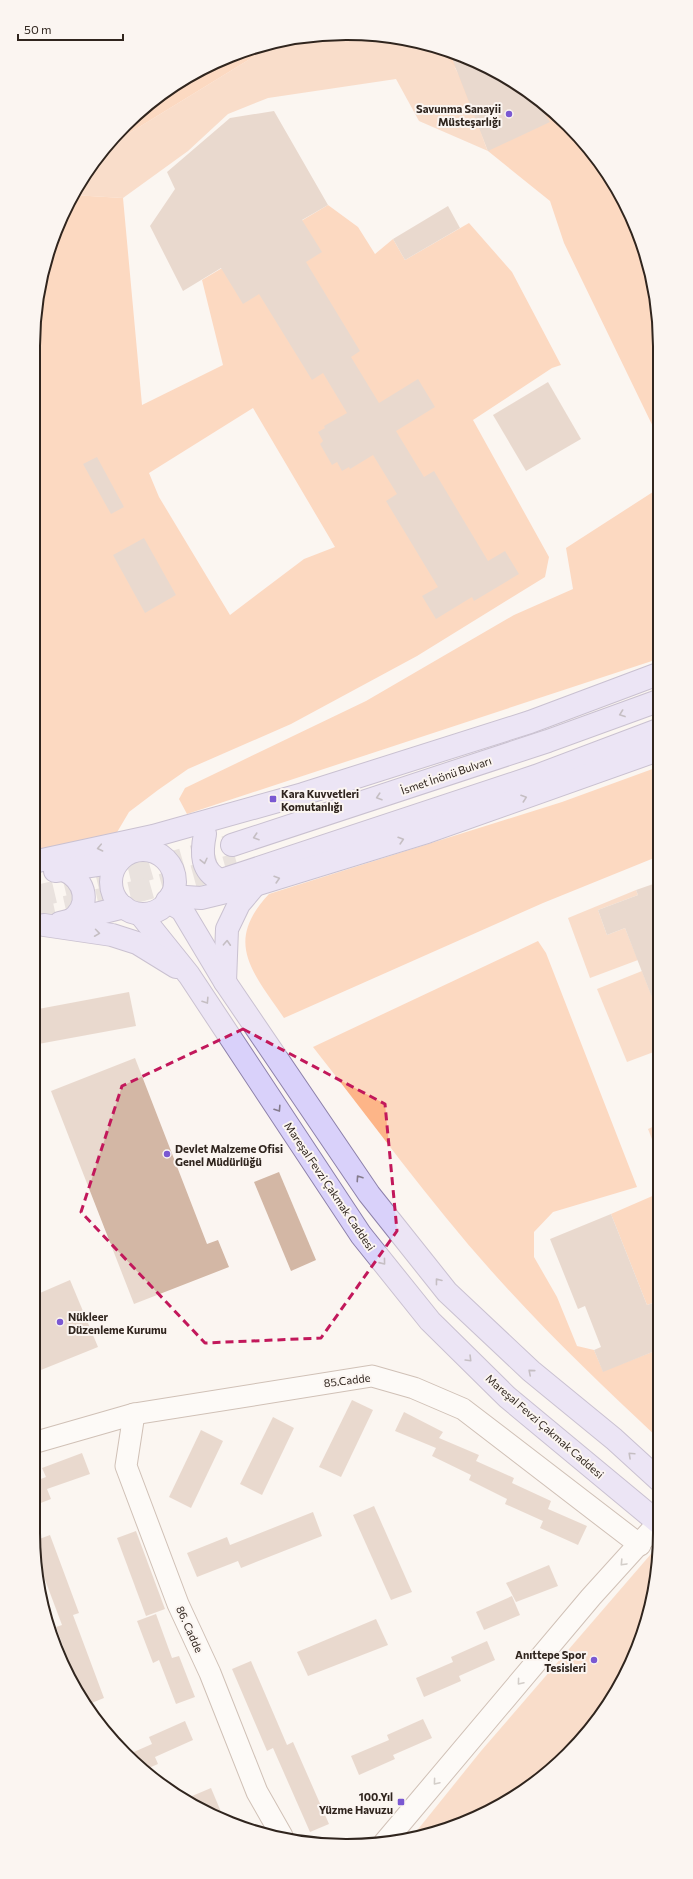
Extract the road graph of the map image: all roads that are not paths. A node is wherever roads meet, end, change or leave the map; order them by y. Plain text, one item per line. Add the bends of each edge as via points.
1 (653, 676) edge
2 (653, 689) edge
3 (653, 703) edge
4 (653, 730) edge
5 (653, 731) edge
6 (653, 752) edge
7 (206, 834) junction
8 (153, 851) junction
9 (40, 860) edge
10 (118, 862) junction
11 (64, 870) junction
12 (40, 875) edge
13 (220, 880) junction
14 (255, 885) junction
15 (171, 895) junction
16 (132, 911) junction
17 (70, 921) junction
18 (40, 928) edge
19 (40, 929) edge
20 (189, 975) junction
21 (224, 982) junction
22 (134, 1414) junction
23 (40, 1441) edge
24 (653, 1475) edge
25 (653, 1518) edge
26 (653, 1530) edge
27 (640, 1545) junction
28 (279, 1831) edge
29 (389, 1836) edge

1 -> 9 main road via 530,722 303,794 153,836
2 - 7 main road via 407,772
3 -> 4 main road, İsmet İnönü Bulvarı via 234,854
5 - 13 main road via 536,776
14 -> 6 main road via 427,832
7 - 8 main road via 183,839
7 -> 13 main road via 202,847 206,869
8 - 10 main road via 134,851
8 - 15 main road via 168,862 175,880
10 - 11 main road
10 - 16 main road via 113,871 112,891 117,900
11 - 12 main road
11 - 17 main road via 71,873 84,893 85,901 80,913
13 - 15 main road
14 - 15 main road via 201,898
21 -> 14 main road via 227,929 239,904
15 - 16 main road via 154,911
15 - 21 main road
16 - 17 main road
16 - 20 main road, Mareşal Fevzi Çakmak Caddesi
17 - 18 main road
19 -> 20 main road via 112,935 137,943
20 -> 25 main road, Mareşal Fevzi Çakmak Caddesi via 361,1235 430,1320 507,1397
24 -> 21 main road via 531,1371 447,1292 369,1194
22 - 23 street, 85.Cadde
22 - 27 street, 85.Cadde via 372,1376 414,1388 463,1409
22 - 28 street, 86. Cadde via 126,1466 178,1604 210,1673 257,1792
26 - 27 street
27 -> 29 street via 591,1597

